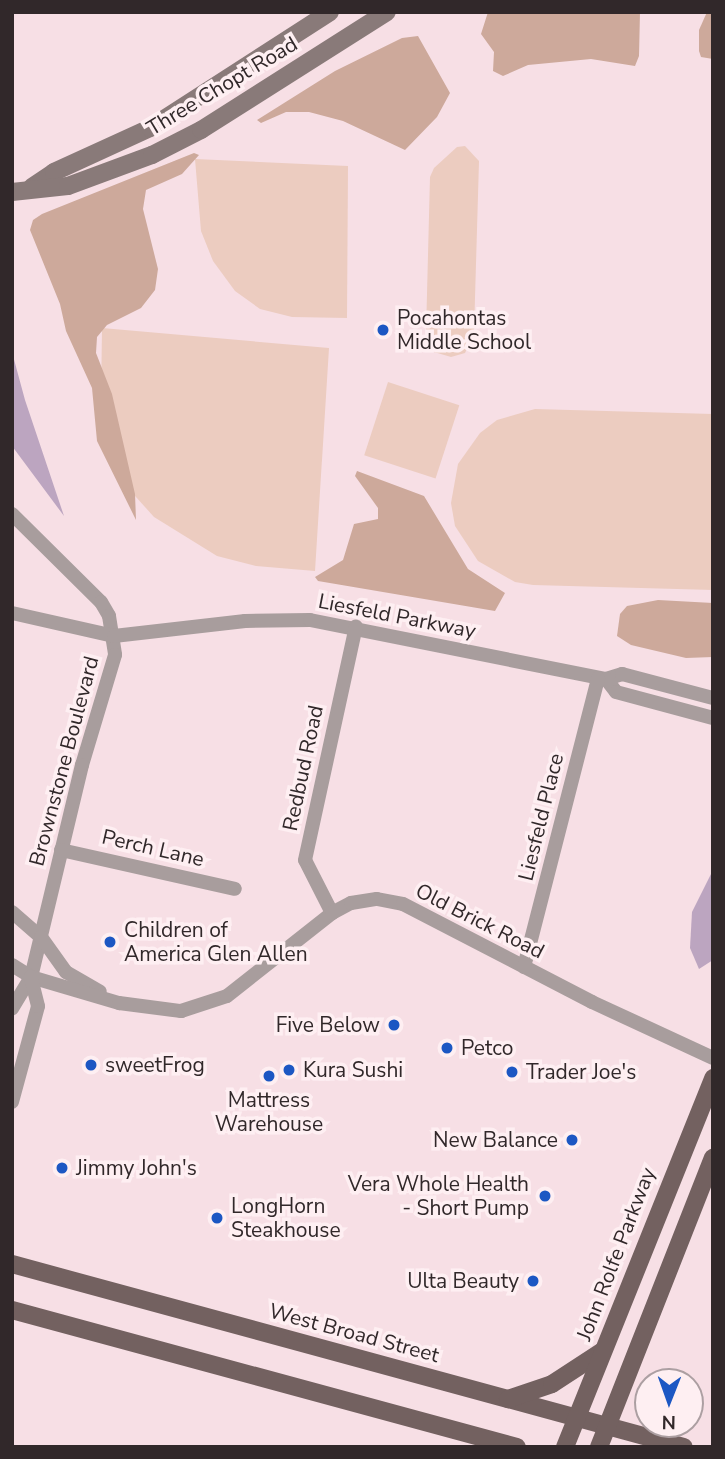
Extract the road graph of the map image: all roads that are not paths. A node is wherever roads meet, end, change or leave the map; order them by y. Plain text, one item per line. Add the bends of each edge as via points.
1 (330, 12) edge
2 (387, 12) edge
3 (32, 187) junction
4 (12, 192) edge
5 (12, 514) edge
6 (12, 613) edge
7 (356, 626) junction
8 (114, 636) junction
9 (602, 678) junction
10 (713, 698) edge
11 (713, 718) edge
12 (61, 850) junction
13 (235, 889) dead end
14 (12, 912) edge
15 (332, 913) junction
16 (40, 937) junction
17 (12, 965) edge
18 (524, 967) junction
19 (31, 977) junction
20 (119, 1003) junction
21 (12, 1009) edge
22 (713, 1058) edge
23 (713, 1079) edge
24 (12, 1102) edge
25 (713, 1158) edge
26 (12, 1264) edge
27 (12, 1310) edge
28 (602, 1351) junction
29 (508, 1399) junction
30 (576, 1418) junction
31 (608, 1427) junction
32 (517, 1447) edge
33 (565, 1447) edge
34 (599, 1447) edge
35 (684, 1447) edge

1 - 3 main road, Three Chopt Road via 150,128 54,172
2 - 3 main road, Three Chopt Road via 177,143 68,186
3 - 4 main road, Three Chopt Road
5 - 8 street via 101,602
6 - 8 street, Liesfeld Parkway
7 - 8 street, Liesfeld Parkway via 310,620 245,621
7 - 9 street, Liesfeld Parkway
7 - 15 street, Redbud Road via 305,860
8 - 12 street, Brownstone Boulevard via 115,655
9 - 10 street, Liesfeld Parkway via 622,674
9 - 11 street, Liesfeld Parkway via 616,692
9 - 18 street, Liesfeld Place
12 - 13 street, Perch Lane
12 - 16 street, Brownstone Boulevard
14 - 16 street, Old Brick Road
15 - 18 street, Old Brick Road via 351,903 377,899 403,904
15 - 20 street, Old Brick Road via 227,996 206,1006 181,1011
16 - 19 street, Brownstone Boulevard
16 - 20 street, Old Brick Road via 66,972
17 - 19 street, Old Brick Road
18 - 22 street, Old Brick Road
19 - 20 street, Old Brick Road
19 - 21 street, Brownstone Boulevard
19 - 24 street, Brownstone Boulevard via 38,1006
23 - 28 main road, John Rolfe Parkway
25 - 31 main road
26 - 29 main road, West Broad Street
27 - 32 main road
28 - 29 main road via 552,1384
28 - 30 main road, John Rolfe Parkway
29 - 30 main road, West Broad Street
30 - 31 main road, West Broad Street
30 - 33 main road, John Rolfe Parkway
31 - 34 main road
31 - 35 main road, West Broad Street

